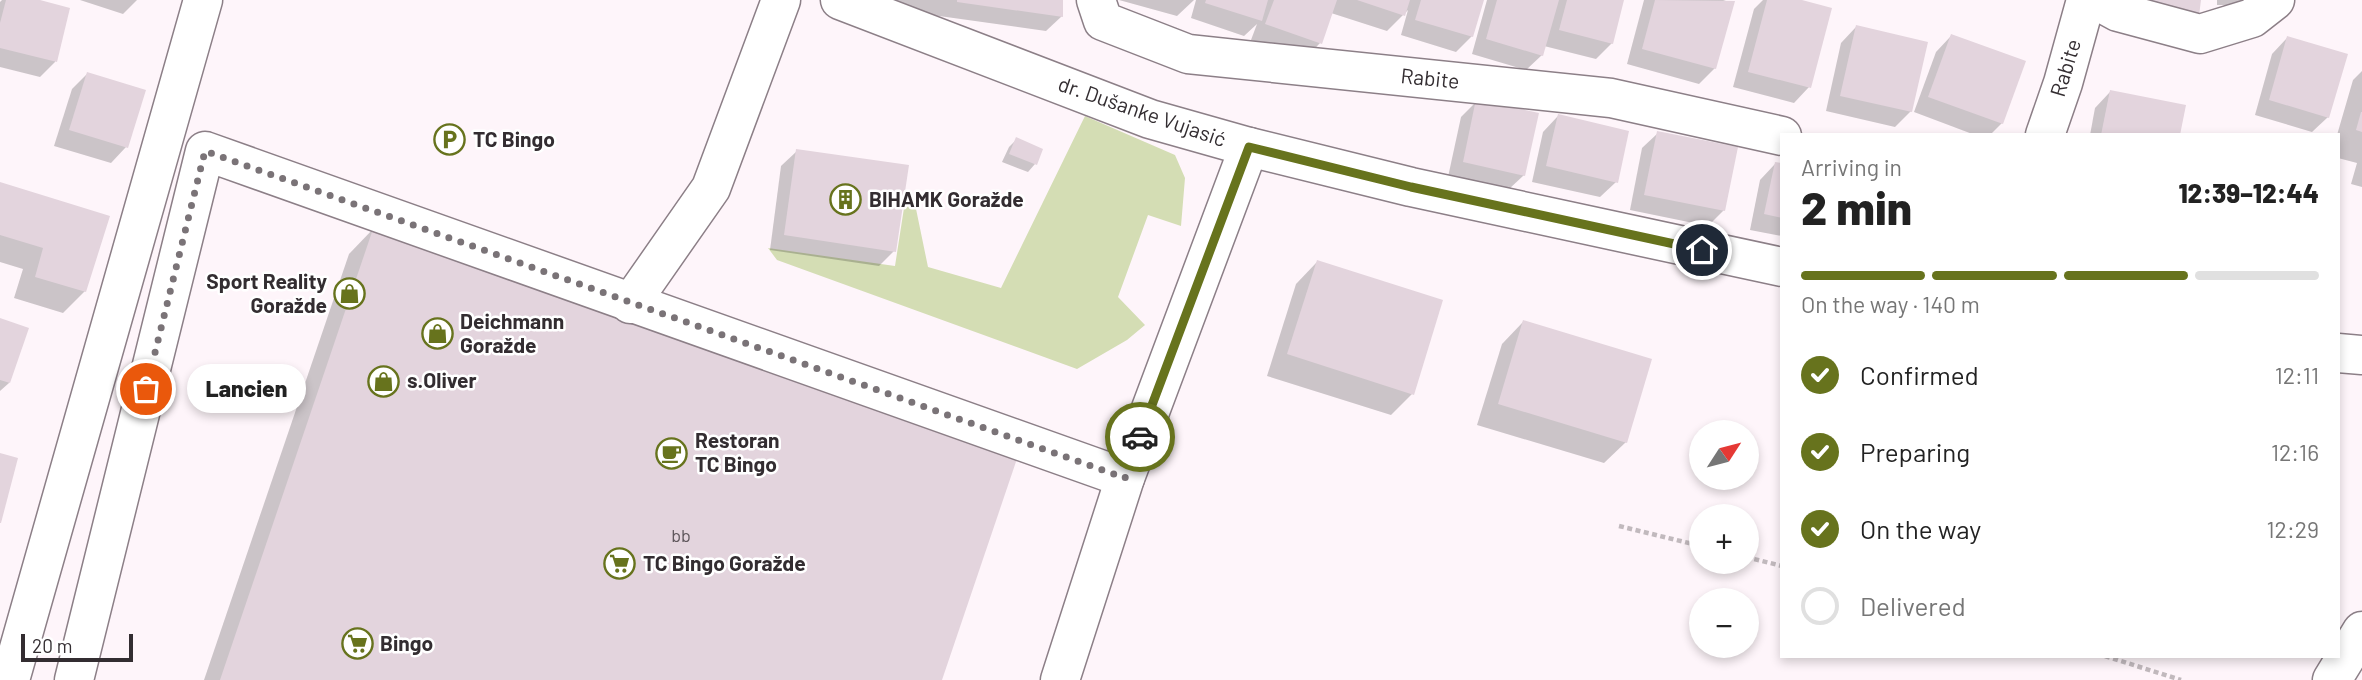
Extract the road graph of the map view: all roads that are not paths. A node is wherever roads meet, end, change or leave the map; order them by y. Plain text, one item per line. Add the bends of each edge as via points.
1 (204, 0) edge
2 (781, 0) edge
3 (840, 0) edge
4 (1096, 0) edge
5 (2086, 0) edge
6 (2096, 0) edge
7 (2275, 0) edge
8 (2046, 133) edge
9 (1780, 136) edge
10 (1249, 147) junction
11 (1780, 267) edge
12 (630, 304) junction
13 (2340, 353) edge
14 (2362, 355) edge
15 (1125, 478) junction
16 (2362, 631) edge
17 (10, 680) edge
18 (74, 680) edge
19 (1060, 680) edge
20 (2332, 680) edge

1 - 17 street
2 - 12 street via 711,188
3 - 10 street, dr. Dušanke Vujasić via 1150,119
4 - 9 street, Rabite via 1103,21 1188,54 1611,98
5 - 8 street, Rabite
6 - 7 street via 2118,12 2200,34 2252,18
10 - 11 street, dr. Dušanke Vujasić
10 - 15 street
12 - 15 street
12 - 18 street via 205,151
13 - 14 street
15 - 19 street
16 - 20 street

